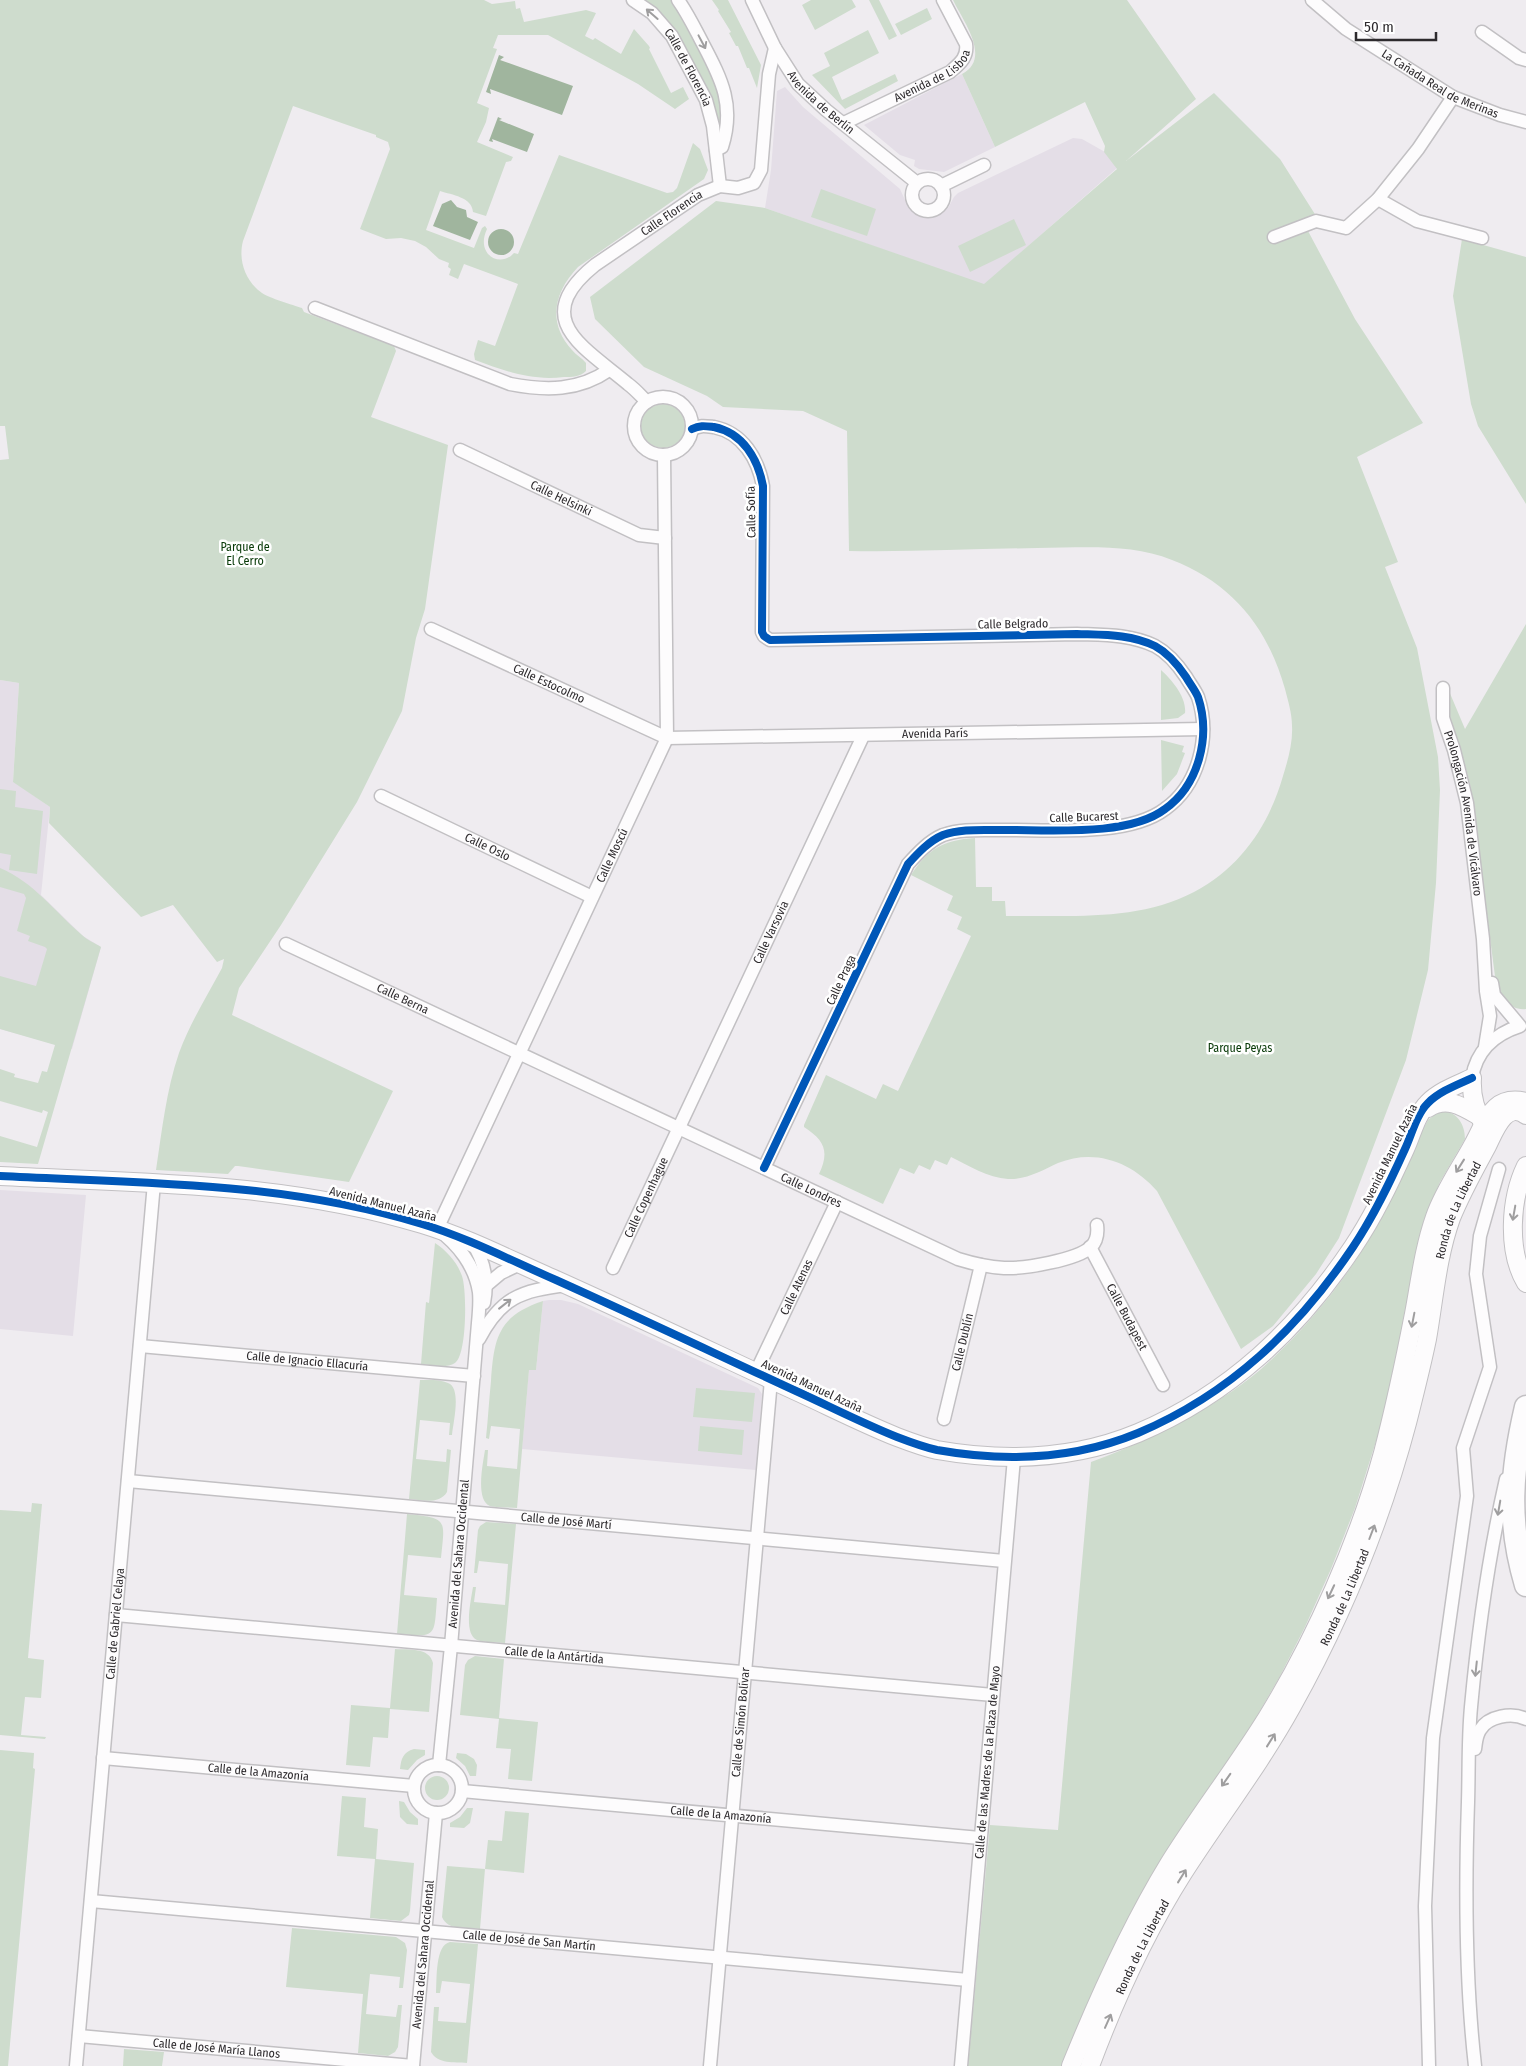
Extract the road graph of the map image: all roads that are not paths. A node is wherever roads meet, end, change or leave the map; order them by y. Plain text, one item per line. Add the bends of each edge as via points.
1 (633, 0) edge
2 (678, 0) edge
3 (752, 0) edge
4 (943, 0) edge
5 (1312, 0) edge
6 (1482, 32) dead end
7 (775, 48) junction
8 (1526, 60) edge
9 (1454, 97) junction
10 (1525, 122) edge
11 (844, 123) junction
12 (716, 150) junction
13 (984, 165) dead end
14 (917, 183) junction
15 (720, 186) junction
16 (941, 186) junction
17 (1378, 199) junction
18 (1274, 237) dead end
19 (1482, 238) dead end
20 (314, 308) dead end
21 (609, 370) junction
22 (647, 402) junction
23 (692, 429) junction
24 (460, 450) dead end
25 (664, 455) junction
26 (665, 538) junction
27 (431, 629) dead end
28 (770, 640) joint
29 (1443, 688) dead end
30 (1204, 729) junction
31 (863, 736) junction
32 (667, 738) junction
33 (381, 796) dead end
34 (967, 830) joint
35 (592, 897) junction
36 (1483, 939) junction
37 (286, 944) dead end
38 (1485, 1047) junction
39 (519, 1054) junction
40 (1472, 1078) junction
41 (1526, 1102) edge
42 (1422, 1112) junction
43 (1526, 1115) edge
44 (1481, 1120) junction
45 (678, 1128) junction
46 (1526, 1166) edge
47 (764, 1168) junction
48 (1499, 1169) dead end
49 (0, 1176) edge
50 (154, 1183) junction
51 (837, 1202) junction
52 (1097, 1225) dead end
53 (437, 1229) junction
54 (473, 1244) junction
55 (1090, 1247) junction
56 (520, 1264) junction
57 (981, 1266) junction
58 (613, 1268) dead end
59 (1526, 1283) edge
60 (566, 1285) junction
61 (483, 1288) junction
62 (477, 1343) junction
63 (140, 1346) junction
64 (474, 1376) junction
65 (764, 1376) junction
66 (1163, 1385) dead end
67 (1524, 1417) edge
68 (944, 1419) dead end
69 (1014, 1458) junction
70 (128, 1481) junction
71 (462, 1512) junction
72 (757, 1538) junction
73 (1004, 1561) junction
74 (1526, 1585) edge
75 (116, 1615) junction
76 (451, 1646) junction
77 (745, 1672) junction
78 (993, 1695) junction
79 (1526, 1719) edge
80 (104, 1758) junction
81 (439, 1764) junction
82 (414, 1786) junction
83 (462, 1791) junction
84 (1468, 1801) junction
85 (436, 1813) junction
86 (732, 1816) junction
87 (980, 1838) junction
88 (91, 1902) junction
89 (425, 1931) junction
90 (720, 1958) junction
91 (968, 1980) junction
92 (79, 2036) junction
93 (76, 2066) edge
94 (413, 2066) edge
95 (710, 2066) edge
96 (961, 2066) edge
97 (1071, 2066) edge
98 (1090, 2066) edge
99 (1429, 2066) edge
100 (1475, 2066) edge

12 -> 1 street, Calle de Florencia via 706,100 672,36 652,13
2 -> 12 street, Calle de Florencia via 726,91 726,136 722,147
3 - 7 street, Avenida de Berlín
4 - 11 street, Avenida de Lisboa via 966,44 964,60 950,72
5 - 9 street, La Cañada Real de Merinas via 1346,30
6 - 8 street via 1518,58
7 - 11 street, Avenida de Berlín via 806,94
7 - 15 street, Calle Florencia via 769,74 758,178 746,187
9 - 10 street, La Cañada Real de Merinas
9 - 17 street
11 - 14 street, Avenida de Berlín
12 - 15 street, Calle de Florencia
13 - 16 street
14 - 16 street via 928,179
14 - 16 street via 912,192 914,202 927,210 941,204
15 - 21 street, Calle Florencia via 698,195 595,265 568,293 564,312 569,330
17 - 18 street via 1346,228 1316,221
17 - 19 street via 1417,221
20 - 21 street via 510,384 529,388 581,385
21 - 22 street, Calle Florencia
22 - 23 street via 661,398 678,402 690,416
22 - 25 street via 636,418 637,437 646,449
23 - 25 street via 683,447
23 - 28 street, Calle Sofía via 706,426 734,436 745,445 757,464 763,486 762,632
24 - 26 street, Calle Helsinki via 639,535
25 - 26 street, Calle Moscú
26 - 32 street, Calle Moscú
27 - 32 street, Calle Estocolmo
28 - 30 street, Calle Belgrado via 1077,634 1130,637 1156,646 1181,669 1197,695
29 - 36 street, Prolongación Avenida de Vicálvaro via 1444,718 1467,803
30 - 31 street, Avenida París
30 - 34 street, Calle Bucarest via 1201,753 1190,781 1174,802 1146,821 1101,829
31 - 32 street, Avenida París
31 - 45 street, Calle Varsovia
32 - 35 street, Calle Moscú
33 - 35 street, Calle Oslo
34 - 47 street, Calle Praga via 943,836 908,864
35 - 39 street, Calle Moscú
36 - 38 street, Prolongación Avenida de Vicálvaro via 1490,1016
36 - 38 street, Prolongación Avenida de Vicálvaro via 1494,995 1520,1026 1501,1034
37 - 39 street, Calle Berna
38 - 40 street
39 - 45 street, Calle Londres
39 - 53 street, Calle Moscú
40 - 42 main road, Avenida Manuel Azaña via 1429,1102
40 - 44 main road via 1473,1097
41 - 44 main road, Ronda de La Libertad via 1504,1102
42 - 44 main road, Avenida Manuel Azaña via 1436,1103 1448,1102
42 - 69 main road, Avenida Manuel Azaña via 1387,1188 1355,1244 1288,1330 1242,1373 1192,1407 1139,1433 1086,1451
98 -> 43 main road, Ronda de La Libertad via 1154,1922 1291,1708 1335,1620 1373,1530 1400,1445 1426,1342 1439,1264 1451,1220 1496,1127 1511,1111
44 -> 97 main road, Ronda de La Libertad via 1478,1136 1445,1192 1434,1218 1382,1454 1340,1573 1268,1717 1170,1864 1141,1914 1116,1962
45 - 47 street, Calle Londres
45 - 58 street, Calle Copenhague
46 -> 59 main road via 1513,1223 1516,1259
47 - 51 street, Calle Londres
48 - 99 street via 1480,1236 1476,1274 1490,1368 1463,1448 1467,1496 1433,1738 1425,1906
49 - 50 main road, Avenida Manuel Azaña
50 - 53 main road, Avenida Manuel Azaña via 261,1190 383,1213
50 - 63 street, Calle de Gabriel Celaya
51 - 57 street, Calle Londres via 958,1260
51 - 65 street, Calle Atenas
52 - 55 street via 1096,1238
53 - 54 main road, Avenida Manuel Azaña
53 - 61 street, Avenida del Sahara Occidental via 457,1245
54 - 56 main road, Avenida Manuel Azaña
54 - 61 street, Avenida del Sahara Occidental via 479,1253
55 - 57 street, Calle Londres via 1056,1261 1029,1267
55 - 66 street, Calle Budapest
56 - 60 main road, Avenida Manuel Azaña
56 - 61 street
57 - 68 street, Calle Dublín
62 -> 60 street, Avenida del Sahara Occidental via 489,1320 509,1301 542,1288
60 - 65 main road, Avenida Manuel Azaña
61 - 62 street, Avenida del Sahara Occidental
62 - 64 street, Avenida del Sahara Occidental
63 - 64 street, Calle de Ignacio Ellacuría
63 - 70 street, Calle de Gabriel Celaya
64 - 71 street, Avenida del Sahara Occidental
65 - 69 main road, Avenida Manuel Azaña via 922,1447
65 - 72 street, Calle de Simón Bolívar
67 - 74 highway via 1514,1468 1512,1517
67 -> 84 street via 1501,1501 1480,1626 1471,1708
69 - 73 street, Calle de las Madres de la Plaza de Mayo
70 - 71 street, Calle de José Martí
70 - 75 street, Calle de Gabriel Celaya
71 - 72 street, Calle de José Martí
71 - 76 street, Avenida del Sahara Occidental
72 - 73 street, Calle de José Martí
72 - 77 street, Calle de Simón Bolívar
73 - 78 street, Calle de las Madres de la Plaza de Mayo
75 - 76 street, Calle de la Antártida
75 - 80 street, Calle de Gabriel Celaya
76 - 77 street, Calle de la Antártida
76 - 81 street, Avenida del Sahara Occidental
77 - 78 street, Calle de la Antártida
77 - 86 street, Calle de Simón Bolívar
78 - 87 street, Calle de las Madres de la Plaza de Mayo
79 - 84 street via 1496,1718 1480,1728
80 - 82 street, Calle de la Amazonía
80 - 88 street, Calle de Gabriel Celaya
81 - 82 street via 422,1770
81 - 83 street via 456,1773
82 - 85 street via 419,1804
83 - 85 street via 451,1809
83 - 86 street, Calle de la Amazonía
84 - 100 street via 1465,1908
85 - 89 street, Avenida del Sahara Occidental
86 - 87 street, Calle de la Amazonía
86 - 90 street, Calle de Simón Bolívar
87 - 91 street, Calle de las Madres de la Plaza de Mayo
88 - 89 street, Calle de José de San Martín
88 - 92 street, Calle de Gabriel Celaya
89 - 90 street, Calle de José de San Martín
89 - 94 street, Avenida del Sahara Occidental
90 - 91 street, Calle de José de San Martín
90 - 95 street, Calle de Simón Bolívar
91 - 96 street, Calle de las Madres de la Plaza de Mayo
92 - 93 street, Calle de Gabriel Celaya
92 - 94 street, Calle de José María Llanos

